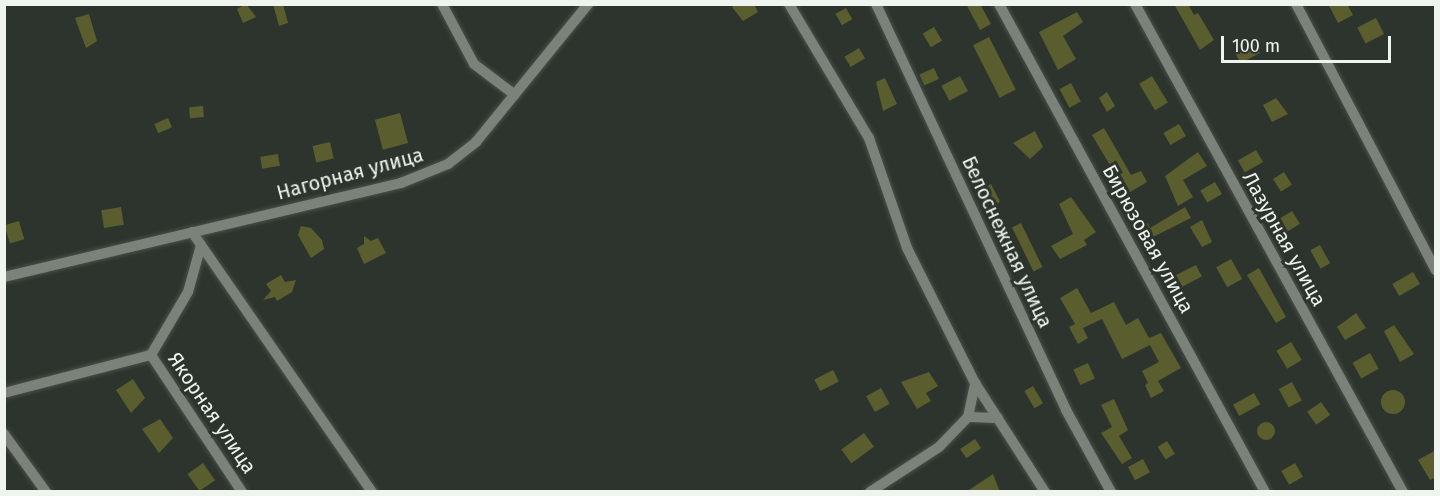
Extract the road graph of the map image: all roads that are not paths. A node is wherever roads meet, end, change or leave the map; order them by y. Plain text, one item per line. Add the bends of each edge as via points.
1 (442, 4) edge
2 (588, 4) edge
3 (789, 4) edge
4 (876, 4) edge
5 (999, 4) edge
6 (1135, 4) edge
7 (1296, 4) edge
8 (515, 95) junction
9 (192, 232) junction
10 (201, 245) junction
11 (1436, 271) edge
12 (5, 274) edge
13 (151, 355) junction
14 (975, 382) junction
15 (4, 393) edge
16 (968, 417) junction
17 (998, 418) junction
18 (4, 434) edge
19 (46, 492) edge
20 (242, 492) edge
21 (372, 492) edge
22 (870, 492) edge
23 (1045, 492) edge
24 (1111, 492) edge
25 (1265, 492) edge
26 (1403, 492) edge

1 - 8 street via 474,64
2 - 8 street, Нагорная улица
3 - 14 street via 869,138 908,248
4 - 24 street, Белоснежная улица via 1066,410
5 - 25 street, Бирюзовая улица
6 - 26 street, Лазурная улица
7 - 11 street
8 - 9 street, Нагорная улица via 476,142 448,164 424,175
9 - 10 street
9 - 12 street, Нагорная улица
10 - 13 street via 188,292
10 - 21 street
13 - 15 street
13 - 20 street, Якорная улица
14 - 16 street
14 - 17 street
16 - 17 street
16 - 22 street via 939,447
17 - 23 street
18 - 19 street

